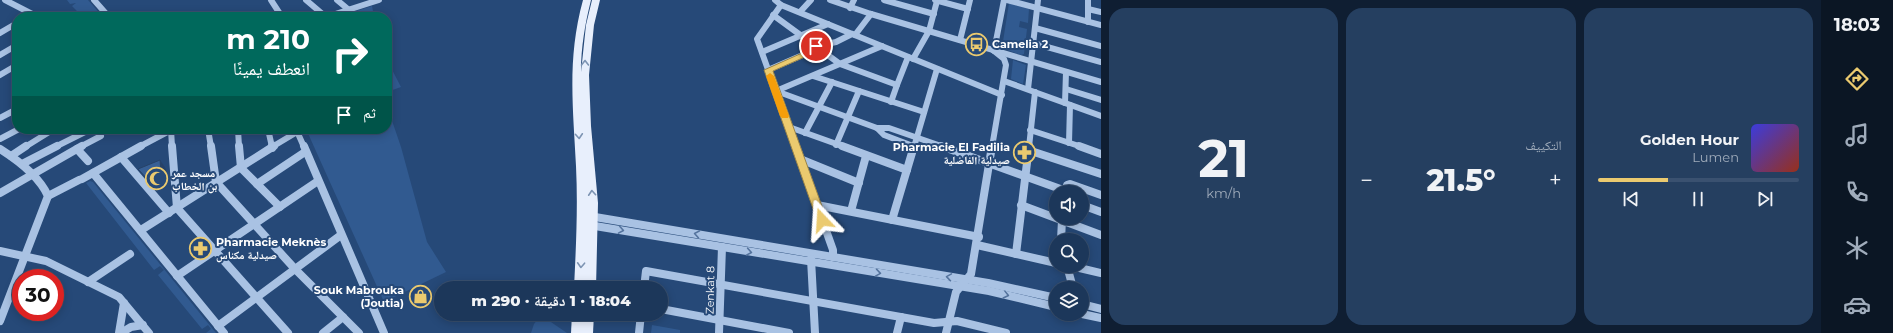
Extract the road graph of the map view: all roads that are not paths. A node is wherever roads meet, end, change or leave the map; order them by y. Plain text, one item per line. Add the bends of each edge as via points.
1 (4, 0) edge
2 (94, 0) edge
3 (271, 0) edge
4 (306, 0) edge
5 (337, 0) edge
6 (379, 0) edge
7 (587, 0) edge
8 (596, 0) edge
9 (775, 0) edge
10 (812, 0) edge
11 (830, 0) edge
12 (854, 0) edge
13 (884, 0) edge
14 (936, 0) edge
15 (970, 0) edge
16 (1005, 0) edge
17 (1038, 0) edge
18 (1088, 0) edge
19 (370, 2) edge
20 (781, 5) junction
21 (850, 8) junction
22 (1037, 8) junction
23 (968, 9) junction
24 (1088, 9) junction
25 (349, 10) junction
26 (29, 12) edge
27 (105, 12) edge
28 (279, 12) edge
29 (320, 12) edge
30 (342, 12) edge
31 (800, 12) junction
32 (1101, 12) edge
33 (871, 14) junction
34 (934, 14) junction
35 (773, 15) junction
36 (585, 19) junction
37 (1088, 22) junction
38 (828, 24) junction
39 (1101, 25) edge
40 (12, 26) edge
41 (1035, 28) junction
42 (929, 31) junction
43 (0, 33) edge
44 (853, 34) junction
45 (801, 35) junction
46 (960, 40) junction
47 (1033, 43) junction
48 (816, 46) junction
49 (882, 46) junction
50 (1101, 46) edge
51 (12, 48) edge
52 (994, 51) junction
53 (762, 52) junction
54 (0, 55) edge
55 (910, 58) junction
56 (1031, 62) junction
57 (1101, 62) edge
58 (840, 64) junction
59 (12, 68) edge
60 (937, 69) junction
61 (768, 70) junction
62 (1066, 72) junction
63 (0, 75) edge
64 (813, 76) junction
65 (1004, 81) junction
66 (832, 82) junction
67 (1101, 82) edge
68 (897, 85) junction
69 (1066, 89) junction
70 (776, 91) junction
71 (858, 91) junction
72 (1031, 91) junction
73 (1002, 95) junction
74 (1101, 100) edge
75 (892, 102) junction
76 (1068, 104) junction
77 (819, 106) junction
78 (12, 112) edge
79 (924, 112) junction
80 (848, 116) junction
81 (1101, 116) edge
82 (0, 118) edge
83 (789, 127) junction
84 (877, 128) junction
85 (1030, 130) junction
86 (12, 133) edge
87 (805, 133) junction
88 (46, 134) edge
89 (81, 134) edge
90 (163, 134) edge
91 (172, 134) edge
92 (209, 134) edge
93 (238, 134) edge
94 (269, 134) edge
95 (292, 134) edge
96 (297, 134) edge
97 (101, 136) dead end
98 (916, 138) junction
99 (0, 139) edge
100 (1069, 143) junction
101 (836, 145) junction
102 (913, 146) junction
103 (272, 148) junction
104 (0, 149) edge
105 (77, 149) junction
106 (1028, 150) junction
107 (306, 152) junction
108 (1101, 154) edge
109 (12, 156) junction
110 (866, 156) junction
111 (121, 157) junction
112 (800, 159) junction
113 (88, 161) dead end
114 (22, 164) junction
115 (991, 165) junction
116 (241, 168) junction
117 (906, 170) junction
118 (93, 173) junction
119 (31, 174) junction
120 (1101, 174) edge
121 (1025, 177) junction
122 (318, 181) junction
123 (216, 182) junction
124 (859, 183) junction
125 (257, 184) junction
126 (1049, 186) edge
127 (1089, 191) edge
128 (0, 192) edge
129 (1101, 195) edge
130 (48, 196) junction
131 (817, 205) junction
132 (1021, 205) junction
133 (280, 207) junction
134 (178, 208) junction
135 (1089, 208) edge
136 (851, 211) junction
137 (1101, 212) edge
138 (169, 213) junction
139 (1049, 215) edge
140 (892, 220) junction
141 (588, 221) junction
142 (254, 225) junction
143 (1075, 225) edge
144 (141, 230) junction
145 (341, 235) junction
146 (1101, 235) edge
147 (978, 241) junction
148 (722, 247) junction
149 (0, 251) edge
150 (215, 251) junction
151 (130, 254) dead end
152 (1016, 254) junction
153 (26, 256) junction
154 (833, 257) junction
155 (811, 258) junction
156 (1049, 261) edge
157 (295, 269) junction
158 (1089, 270) edge
159 (1101, 273) edge
160 (177, 276) junction
161 (968, 280) junction
162 (581, 281) edge
163 (590, 281) edge
164 (645, 281) edge
165 (88, 282) junction
166 (720, 285) junction
167 (960, 286) junction
168 (1049, 296) edge
169 (258, 297) junction
170 (813, 301) junction
171 (124, 303) junction
172 (1049, 305) edge
173 (1089, 307) edge
174 (668, 310) edge
175 (1100, 311) edge
176 (1089, 315) edge
177 (343, 317) junction
178 (901, 317) junction
179 (1101, 318) edge
180 (0, 321) edge
181 (578, 321) edge
182 (588, 321) edge
183 (640, 321) edge
184 (720, 321) junction
185 (948, 321) junction
186 (143, 325) junction
187 (218, 326) junction
188 (989, 331) edge
189 (120, 333) edge
190 (149, 333) edge
191 (224, 333) edge
192 (288, 333) edge
193 (322, 333) edge
194 (359, 333) edge
195 (384, 333) edge
196 (577, 333) edge
197 (587, 333) edge
198 (639, 333) edge
199 (719, 333) edge
200 (788, 333) edge
201 (815, 333) edge
202 (897, 333) edge
203 (946, 333) edge
204 (1006, 333) edge

1 - 26 street
2 - 27 street
3 - 28 street
4 - 29 street
5 - 25 street
6 - 19 street
7 - 36 main road
8 - 36 main road
9 - 20 street
10 - 31 street
11 - 21 street
12 - 21 street
13 - 34 street
14 - 23 street
14 - 34 street
15 - 23 street
16 - 22 street
16 - 52 street
17 - 22 street
18 - 24 street
19 - 25 street
20 - 31 street
20 - 35 street
21 - 33 street
22 - 37 street
22 - 41 street
23 - 46 street
24 - 32 street
24 - 37 street
25 - 30 street
31 - 38 street
33 - 42 street
33 - 44 street
34 - 42 street
35 - 45 street
35 - 53 street via 758,36
36 - 141 main road via 576,52 581,91
37 - 39 street
38 - 44 street
38 - 45 street
40 - 43 street
41 - 47 street
41 - 50 street
42 - 46 street
42 - 55 street
44 - 48 street
44 - 49 street
45 - 48 street
45 - 53 street
46 - 52 street
47 - 56 street
47 - 57 street
48 - 58 street
48 - 61 street via 807,50 805,54
49 - 55 street
49 - 58 street
51 - 54 street
52 - 56 street
52 - 65 street via 1006,62
53 - 61 street
55 - 60 street
55 - 68 street
56 - 62 street
56 - 72 street
58 - 64 street
58 - 68 street
59 - 63 street
60 - 73 street
60 - 79 street
61 - 70 street
62 - 67 street
62 - 69 street
64 - 66 street
64 - 70 street
65 - 72 street
65 - 73 street
66 - 71 street
66 - 77 street
68 - 75 street
69 - 74 street
69 - 76 street
70 - 77 street
70 - 83 street
71 - 75 street
71 - 80 street
72 - 76 street
72 - 85 street
73 - 115 street
75 - 79 street
76 - 81 street
76 - 100 street
77 - 80 street
77 - 87 street
78 - 82 street
79 - 98 street
80 - 84 street
80 - 101 street
83 - 87 street
83 - 112 street
84 - 98 street via 889,128
84 - 102 street via 884,135
85 - 100 street
85 - 106 street
86 - 99 street
87 - 101 street
88 - 109 street
89 - 114 street
90 - 111 street
91 - 134 street
92 - 123 street
93 - 116 street
94 - 103 street
95 - 103 street
96 - 107 street
97 - 105 street
98 - 102 street
98 - 115 street
100 - 108 street
101 - 110 street
102 - 117 street
103 - 116 street
104 - 109 street
105 - 113 street
105 - 119 street
106 - 120 street
106 - 121 street
107 - 122 street
107 - 125 street
109 - 114 street
110 - 117 street
110 - 124 street
111 - 118 street
111 - 138 street
112 - 124 street
112 - 131 street
114 - 119 street
115 - 121 street
115 - 147 street
116 - 123 street
116 - 125 street
117 - 140 street
118 - 130 street
118 - 144 street
119 - 128 street
119 - 130 street
121 - 126 street
121 - 132 street
122 - 133 street
122 - 145 street
123 - 134 street
123 - 142 street
124 - 136 street
125 - 133 street
127 - 129 street
130 - 153 street
131 - 136 street
131 - 154 street via 833,250
132 - 139 street
132 - 152 street
133 - 142 street
134 - 138 street
134 - 150 street
135 - 137 street
136 - 140 street
138 - 144 street
140 - 147 street
141 -> 148 street
155 -> 141 street
141 -> 162 main road
141 - 163 main road
142 - 150 street
142 - 157 street
143 - 146 street
144 - 160 street
145 - 157 street
145 - 195 street
147 - 152 street
147 - 161 street
148 -> 155 street
148 - 166 street, Zenkat 8
149 - 153 street
150 - 160 street
150 - 169 street
151 - 165 street
152 - 156 street
153 - 165 street via 46,261
153 - 180 street
154 - 155 street
161 -> 154 street
155 -> 167 street
155 - 170 street
157 - 169 street
157 - 177 street
158 - 159 street
160 - 187 street
161 - 167 street
161 - 168 street
164 - 166 street via 646,271
165 - 171 street
166 - 170 street
166 - 184 street, Zenkat 8
167 -> 172 street
167 - 185 street
169 - 187 street
169 - 192 street
170 - 178 street
170 - 201 street
171 - 186 street
171 - 189 street
173 - 175 street
174 - 184 street
176 - 179 street
177 - 193 street
177 - 194 street
178 - 185 street via 940,324
178 - 202 street
181 - 196 main road
182 - 197 main road
183 - 198 street
184 - 199 street, Zenkat 8
184 - 200 street
185 - 188 street
185 - 203 street
186 - 189 street via 131,327
186 - 190 street
187 - 191 street
188 - 204 street

